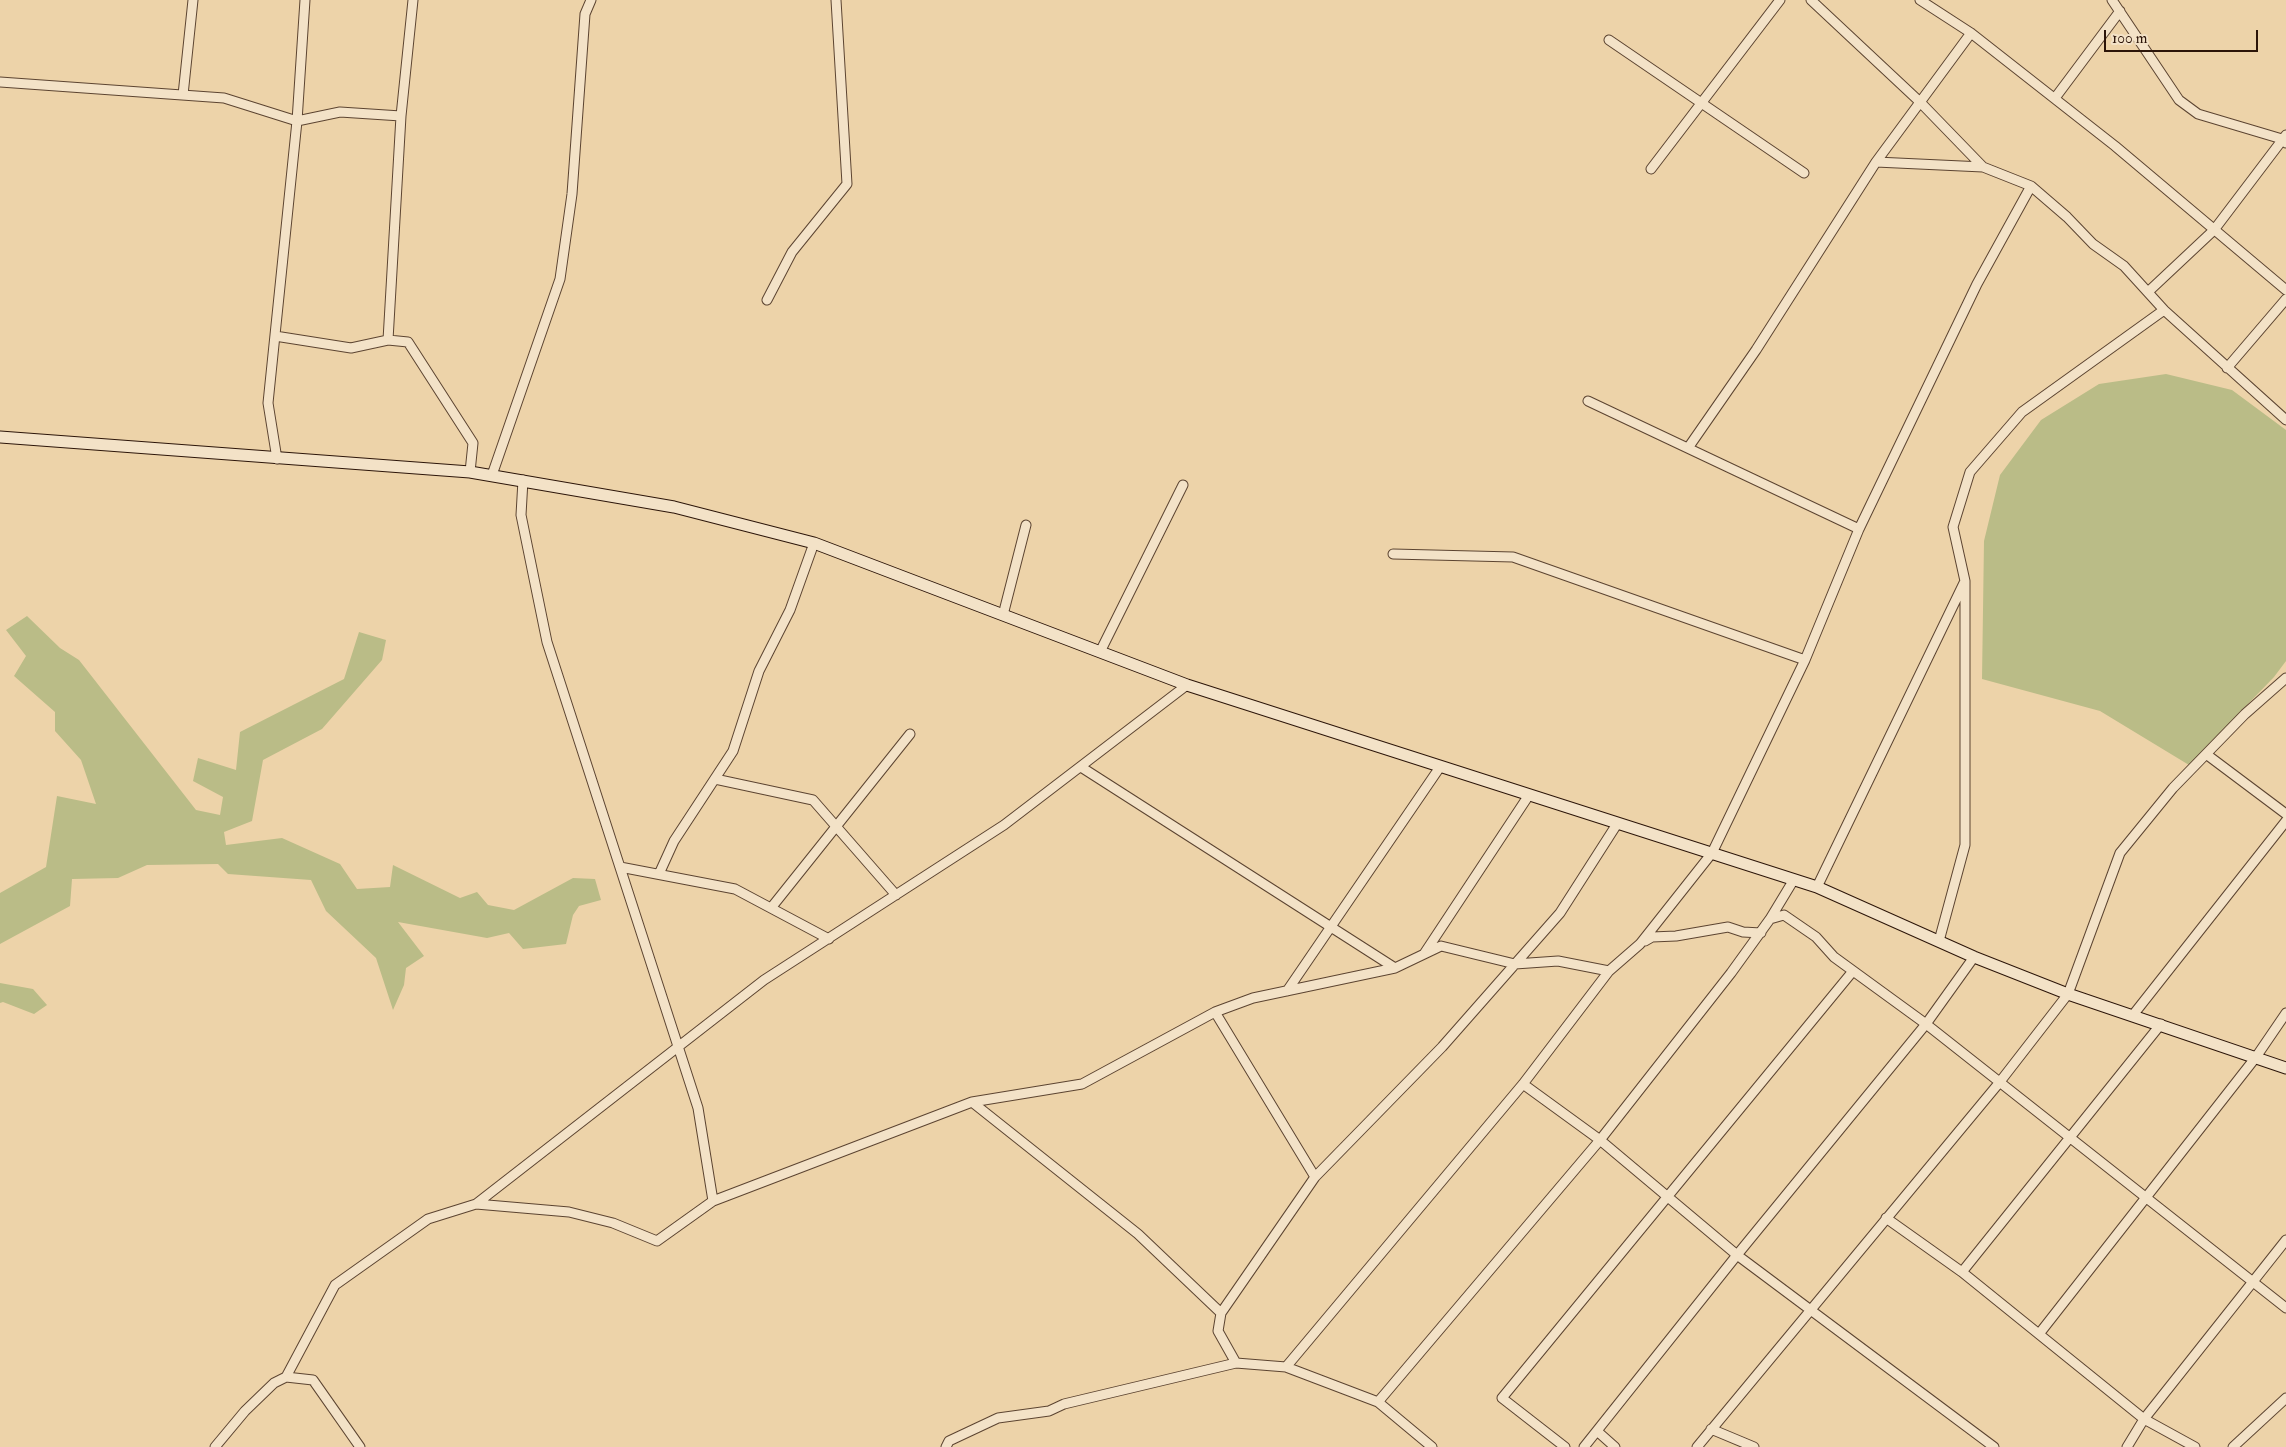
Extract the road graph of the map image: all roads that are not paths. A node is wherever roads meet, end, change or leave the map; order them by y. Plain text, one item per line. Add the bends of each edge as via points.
1 (193, 0) edge
2 (305, 0) edge
3 (413, 0) edge
4 (591, 0) edge
5 (836, 0) edge
6 (1780, 0) edge
7 (1811, 0) edge
8 (1920, 0) edge
9 (2112, 0) edge
10 (2120, 11) junction
11 (1971, 33) junction
12 (1609, 40) dead end
13 (0, 82) edge
14 (183, 95) junction
15 (2055, 98) junction
16 (1920, 102) junction
17 (1701, 103) junction
18 (401, 116) junction
19 (297, 121) junction
20 (2285, 139) edge
21 (1876, 162) junction
22 (1983, 167) junction
23 (1651, 169) dead end
24 (1804, 173) dead end
25 (2031, 186) junction
26 (2214, 230) junction
27 (2286, 290) edge
28 (2149, 291) junction
29 (2286, 299) edge
30 (767, 300) dead end
31 (2164, 310) junction
32 (275, 336) junction
33 (388, 340) junction
34 (2227, 368) junction
35 (1588, 401) dead end
36 (2286, 420) edge
37 (0, 437) edge
38 (1688, 448) junction
39 (277, 459) junction
40 (470, 472) junction
41 (492, 475) junction
42 (523, 480) junction
43 (1183, 485) dead end
44 (1026, 525) dead end
45 (1859, 529) junction
46 (814, 544) junction
47 (1393, 554) dead end
48 (1965, 581) junction
49 (1003, 615) junction
50 (1100, 652) junction
51 (1805, 660) junction
52 (2286, 678) edge
53 (1188, 685) junction
54 (910, 734) dead end
55 (2206, 754) junction
56 (1081, 767) junction
57 (1440, 767) junction
58 (715, 779) junction
59 (1528, 796) junction
60 (2286, 814) edge
61 (2286, 821) edge
62 (1617, 824) junction
63 (837, 827) junction
64 (1712, 853) junction
65 (620, 867) junction
66 (659, 874) junction
67 (1793, 881) junction
68 (1816, 887) junction
69 (896, 895) junction
70 (771, 908) junction
71 (1770, 918) junction
72 (1330, 926) junction
73 (1761, 933) junction
74 (829, 938) junction
75 (1939, 941) junction
76 (1640, 944) junction
77 (1424, 954) junction
78 (1974, 957) junction
79 (1515, 964) junction
80 (1395, 968) junction
81 (1609, 971) junction
82 (1853, 971) junction
83 (1287, 991) junction
84 (2068, 994) junction
85 (1215, 1012) junction
86 (2286, 1013) edge
87 (2133, 1015) junction
88 (1926, 1024) junction
89 (2161, 1024) junction
90 (678, 1047) junction
91 (2256, 1057) junction
92 (2286, 1068) edge
93 (1999, 1083) junction
94 (1522, 1084) junction
95 (972, 1102) junction
96 (2069, 1138) junction
97 (1600, 1140) junction
98 (1315, 1177) junction
99 (1669, 1196) junction
100 (2147, 1196) junction
101 (713, 1201) junction
102 (476, 1204) junction
103 (1886, 1218) junction
104 (2286, 1240) edge
105 (1737, 1255) junction
106 (1962, 1272) junction
107 (2254, 1282) junction
108 (2286, 1308) edge
109 (1810, 1309) junction
110 (1221, 1313) junction
111 (2039, 1334) junction
112 (1236, 1363) junction
113 (1286, 1367) junction
114 (286, 1377) junction
115 (2286, 1398) edge
116 (1378, 1402) junction
117 (2144, 1419) junction
118 (1711, 1430) junction
119 (1597, 1431) junction
120 (215, 1447) edge
121 (360, 1447) edge
122 (946, 1447) edge
123 (1432, 1447) edge
124 (1565, 1447) edge
125 (1584, 1447) edge
126 (1615, 1447) edge
127 (1697, 1447) edge
128 (1754, 1447) edge
129 (1994, 1447) edge
130 (2127, 1447) edge
131 (2195, 1447) edge
132 (2233, 1447) edge

1 - 14 street
2 - 19 street
3 - 18 street
4 - 41 street via 585,14 572,194 560,280
5 - 30 street via 847,184 792,252
6 - 17 street
7 - 16 street
8 - 11 street
9 - 10 street
10 - 15 street
10 - 20 street via 2179,100 2198,114
11 - 15 street
11 - 16 street
12 - 17 street
13 - 14 street
14 - 19 street via 224,98
15 - 26 street
16 - 21 street
16 - 22 street
17 - 23 street
17 - 24 street
18 - 19 street via 340,112
18 - 33 street
19 - 32 street
20 - 26 street
21 - 22 street
21 - 38 street via 1756,350
22 - 25 street
25 - 28 street
25 - 45 street via 1977,284
26 - 27 street
26 - 28 street
28 - 31 street
29 - 34 street
31 - 34 street
31 - 48 street via 2022,412 1970,472 1953,526
32 - 33 street via 351,348
32 - 39 street via 268,403
33 - 40 street via 408,342 473,443
34 - 36 street
35 - 38 street
37 - 39 street
38 - 45 street
39 - 40 street
40 - 41 street
41 - 42 street
42 - 46 street via 674,507
42 - 65 street via 521,515 547,642
43 - 50 street
44 - 49 street
45 - 51 street
46 - 49 street
46 - 58 street via 790,610 759,671 733,751
47 - 51 street via 1513,557
48 - 68 street
48 - 75 street via 1965,845
49 - 50 street
50 - 53 street
51 - 64 street
52 - 55 street
53 - 56 street
53 - 57 street
54 - 63 street
55 - 60 street
55 - 84 street via 2173,788 2120,853
56 - 69 street via 1004,825
56 - 72 street
57 - 59 street
57 - 72 street
58 - 63 street via 813,800
58 - 66 street via 674,841
59 - 62 street
59 - 77 street
61 - 87 street
62 - 64 street
62 - 79 street via 1560,913
63 - 69 street
63 - 70 street
64 - 67 street
64 - 76 street
65 - 66 street
65 - 90 street
66 - 70 street via 735,889
67 - 68 street
67 - 71 street
68 - 75 street
69 - 74 street
70 - 74 street
71 - 73 street
71 - 82 street via 1784,915 1816,937 1834,957
72 - 80 street
72 - 83 street
73 - 76 street via 1728,927 1652,937
73 - 97 street
74 - 90 street via 764,980
75 - 78 street
76 - 81 street
77 - 79 street via 1441,946
77 - 80 street
78 - 84 street
78 - 88 street
79 - 81 street via 1558,961
79 - 98 street via 1442,1047
80 - 83 street
81 - 94 street
82 - 88 street
82 - 99 street
83 - 85 street via 1253,998
84 - 87 street
84 - 93 street
85 - 95 street via 1082,1084
85 - 98 street
86 - 91 street
87 - 89 street
88 - 93 street
88 - 105 street
89 - 91 street
89 - 96 street
90 - 101 street via 698,1108
90 - 102 street
91 - 92 street
91 - 100 street
93 - 96 street
93 - 103 street
94 - 97 street
94 - 113 street
95 - 101 street
95 - 110 street via 1138,1234
96 - 100 street
96 - 106 street
97 - 99 street
97 - 116 street
98 - 110 street
99 - 105 street
99 - 124 street via 1502,1398
100 - 107 street
100 - 111 street
101 - 102 street via 657,1242 613,1223 569,1212
102 - 114 street via 428,1219 336,1285
103 - 106 street
103 - 109 street
104 - 107 street
105 - 109 street
105 - 119 street
106 - 111 street
107 - 108 street
107 - 117 street
109 - 118 street
109 - 129 street
110 - 112 street via 1218,1331
111 - 117 street
112 - 113 street
112 - 122 street via 1064,1404 1050,1411 998,1418 949,1441
113 - 116 street
114 - 120 street via 274,1383 245,1411
114 - 121 street via 313,1380
115 - 132 street
116 - 123 street
117 - 130 street
117 - 131 street
118 - 127 street
118 - 128 street
119 - 125 street
119 - 126 street

